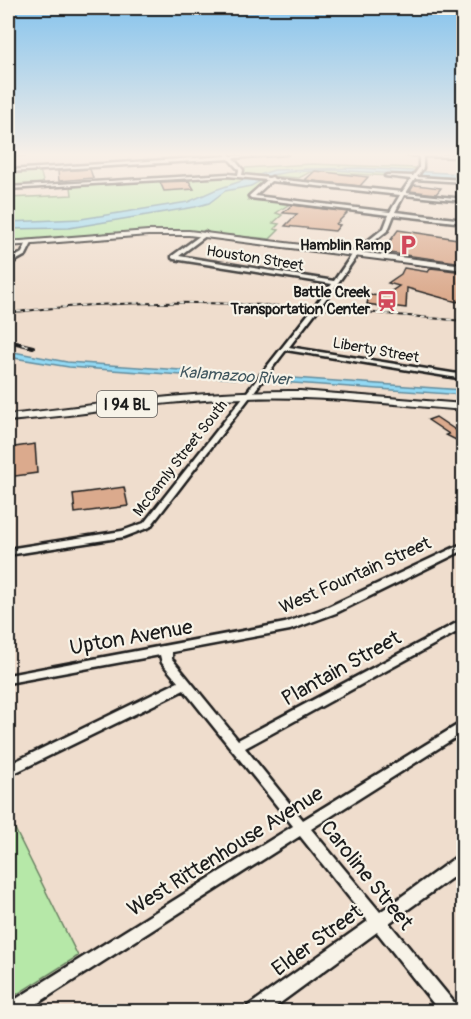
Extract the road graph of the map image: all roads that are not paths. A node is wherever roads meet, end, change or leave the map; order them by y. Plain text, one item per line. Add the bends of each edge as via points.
1 (292, 202) edge
2 (398, 202) edge
3 (391, 213) junction
4 (464, 222) edge
5 (205, 234) junction
6 (29, 243) junction
7 (8, 244) edge
8 (356, 254) junction
9 (8, 263) edge
10 (464, 268) edge
11 (333, 282) junction
12 (284, 348) junction
13 (464, 377) edge
14 (247, 395) junction
15 (464, 407) edge
16 (8, 418) edge
17 (464, 546) edge
18 (8, 552) edge
19 (464, 623) edge
20 (261, 633) joint
21 (166, 651) junction
22 (8, 679) edge
23 (185, 684) junction
24 (464, 726) edge
25 (236, 747) junction
26 (8, 771) edge
27 (301, 827) junction
28 (464, 860) edge
29 (378, 922) junction
30 (9, 1011) edge
31 (254, 1011) edge
32 (451, 1011) edge

1 - 3 street
2 - 3 street, McCamly Street South
3 - 4 street
3 - 8 street, McCamly Street South via 386,230
5 - 6 highway via 148,233
5 - 8 highway
5 - 11 street, Houston Street via 176,258
6 - 7 highway
6 - 9 street via 24,254
8 - 10 highway
8 - 11 street, McCamly Street South
11 - 12 street, McCamly Street South
12 - 13 street, Liberty Street
12 - 14 street, McCamly Street South
14 - 15 main road, I 94 BL via 312,395
14 - 16 main road, I 94 BL
14 - 18 street, McCamly Street South via 140,530
17 - 20 street, West Fountain Street via 314,618
19 - 25 street, Plantain Street
20 - 21 street, Upton Avenue
21 - 22 street, Upton Avenue
21 - 23 street, Caroline Street via 166,660
23 - 25 street, Caroline Street
23 - 26 street
24 - 27 street, West Rittenhouse Avenue
25 - 27 street, Caroline Street
27 - 29 street, Caroline Street
27 - 30 street, West Rittenhouse Avenue
28 - 29 street, Elder Street
29 - 31 street, Elder Street
29 - 32 street, Caroline Street

